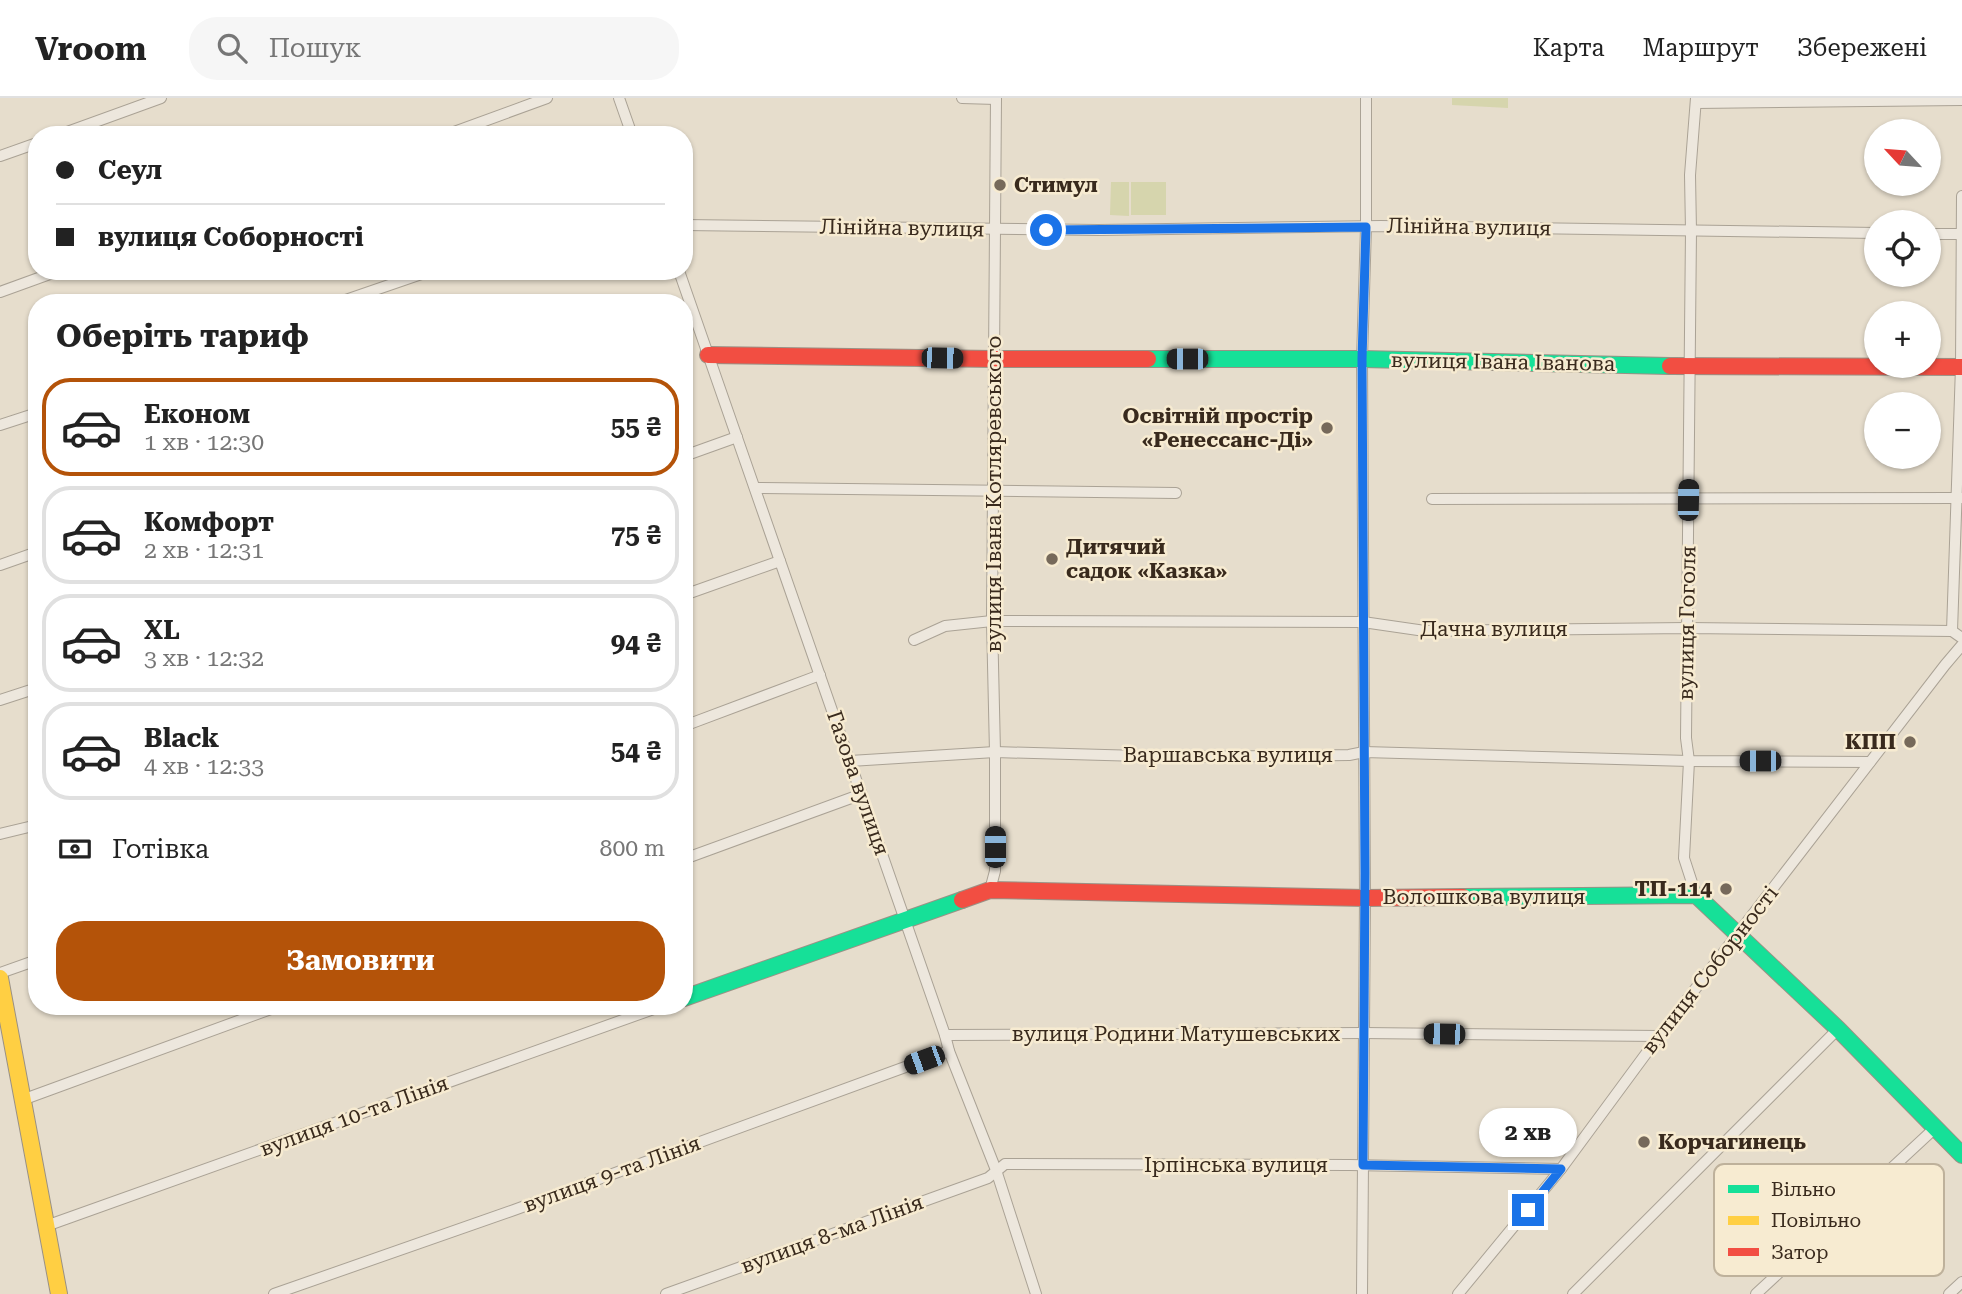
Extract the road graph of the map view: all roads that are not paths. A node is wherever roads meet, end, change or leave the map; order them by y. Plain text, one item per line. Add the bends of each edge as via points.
1 (161, 98) edge
2 (547, 98) edge
3 (619, 98) edge
4 (962, 98) edge
5 (996, 98) edge
6 (1366, 98) edge
7 (1962, 100) edge
8 (1696, 101) edge
9 (84, 126) edge
10 (471, 126) edge
11 (629, 126) edge
12 (28, 146) edge
13 (0, 156) edge
14 (1962, 196) edge
15 (693, 225) edge
16 (1366, 227) junction
17 (995, 230) junction
18 (1691, 231) junction
19 (1864, 233) edge
20 (1941, 234) edge
21 (1962, 234) edge
22 (33, 280) edge
23 (404, 280) edge
24 (0, 292) edge
25 (363, 294) edge
26 (693, 325) edge
27 (708, 355) junction
28 (994, 359) junction
29 (1362, 359) junction
30 (1690, 366) junction
31 (1961, 367) edge
32 (28, 416) edge
33 (0, 425) edge
34 (737, 437) junction
35 (693, 453) edge
36 (755, 488) junction
37 (993, 491) junction
38 (1176, 493) dead end
39 (1959, 498) edge
40 (1432, 499) dead end
41 (1688, 500) junction
42 (28, 555) edge
43 (780, 561) junction
44 (0, 565) edge
45 (693, 592) edge
46 (992, 621) junction
47 (1363, 622) junction
48 (1687, 628) junction
49 (1952, 631) junction
50 (1962, 638) edge
51 (914, 640) dead end
52 (1962, 646) edge
53 (820, 675) junction
54 (28, 691) edge
55 (0, 700) edge
56 (693, 723) edge
57 (995, 752) junction
58 (1364, 752) junction
59 (850, 761) junction
60 (1689, 761) junction
61 (1870, 762) junction
62 (862, 794) junction
63 (28, 827) edge
64 (0, 834) edge
65 (693, 856) edge
66 (990, 890) junction
67 (1696, 895) junction
68 (1365, 898) junction
69 (905, 919) junction
70 (1739, 934) junction
71 (28, 964) edge
72 (0, 976) edge
73 (693, 995) edge
74 (254, 1015) edge
75 (637, 1015) edge
76 (1838, 1029) junction
77 (1364, 1033) junction
78 (945, 1034) junction
79 (1659, 1036) junction
80 (949, 1051) junction
81 (22, 1100) junction
82 (1935, 1128) junction
83 (1962, 1154) edge
84 (1896, 1164) edge
85 (1363, 1165) junction
86 (1561, 1169) junction
87 (996, 1170) junction
88 (46, 1226) junction
89 (1775, 1276) edge
90 (1962, 1282) edge
91 (59, 1294) edge
92 (274, 1294) edge
93 (666, 1294) edge
94 (1036, 1294) edge
95 (1362, 1294) edge
96 (1458, 1294) edge
97 (1573, 1294) edge
98 (1756, 1294) edge
99 (1949, 1294) edge

1 - 9 street
2 - 10 street
3 - 11 street
4 - 5 street
5 - 17 street, вулиця Івана Котляревського
6 - 16 street
7 - 8 street
8 - 18 street, вулиця Гоголя
12 - 13 street
14 - 21 street
15 - 17 street, Лінійна вулиця
16 - 17 street, Лінійна вулиця
16 - 18 street, Лінійна вулиця
16 - 29 street
17 - 28 street, вулиця Івана Котляревського
18 - 19 street, Лінійна вулиця
18 - 30 street, вулиця Гоголя
20 - 21 street
21 - 31 street
22 - 24 street
23 - 25 street
26 - 27 street, Газова вулиця
27 - 28 street, вулиця Івана Іванова
27 - 34 street, Газова вулиця
28 - 29 street, вулиця Івана Іванова
28 - 37 street, вулиця Івана Котляревського
29 - 30 street, вулиця Івана Іванова
29 - 47 street
30 - 31 street, вулиця Івана Іванова
30 - 41 street, вулиця Гоголя
31 - 39 street
32 - 33 street
34 - 35 street
34 - 36 street, Газова вулиця
36 - 37 street
36 - 43 street, Газова вулиця
37 - 38 street
37 - 46 street, вулиця Івана Котляревського
39 - 41 street
39 - 49 street
40 - 41 street
41 - 48 street, вулиця Гоголя
42 - 44 street
43 - 45 street
43 - 53 street, Газова вулиця
46 - 47 street, Дачна вулиця
46 - 51 street, Дачна вулиця via 945,626
46 - 57 street, вулиця Івана Котляревського
47 - 48 street, Дачна вулиця via 1426,631
47 - 58 street
48 - 49 street, Дачна вулиця
48 - 60 street, вулиця Гоголя
49 - 50 street
52 - 61 street, вулиця Соборності
53 - 56 street
53 - 59 street, Газова вулиця
54 - 55 street
57 - 58 street, Варшавська вулиця via 1176,757
57 - 59 street, Варшавська вулиця
57 - 66 street, вулиця Івана Котляревського via 995,871
58 - 60 street, Варшавська вулиця
58 - 68 street
59 - 62 street, Газова вулиця
60 - 61 street, Варшавська вулиця
60 - 67 street, вулиця Гоголя via 1684,858
61 - 70 street, вулиця Соборності
62 - 65 street
62 - 69 street, Газова вулиця
63 - 64 street
66 - 68 street, Волошкова вулиця
66 - 69 street, Волошкова вулиця
67 - 68 street, Волошкова вулиця
67 - 70 street
68 - 77 street
69 - 73 street
69 - 78 street, Газова вулиця
70 - 76 street
70 - 79 street, вулиця Соборності
71 - 72 street
72 - 81 street
74 - 81 street
75 - 88 street, вулиця 10-та Лінія
76 - 82 street
76 - 97 street
77 - 78 street, вулиця Родини Матушевських
77 - 79 street, вулиця Родини Матушевських
77 - 85 street
78 - 80 street, Газова вулиця
79 - 86 street, вулиця Соборності
80 - 87 street, Газова вулиця
80 - 92 street, вулиця 9-та Лінія
81 - 88 street
82 - 83 street
82 - 84 street
85 - 86 street, Ірпінська вулиця
85 - 87 street, Ірпінська вулиця via 1004,1164
85 - 95 street
86 - 96 street, вулиця Соборності
87 - 93 street, вулиця 8-ма Лінія via 988,1178
87 - 94 street, Газова вулиця
88 - 91 street
89 - 98 street
90 - 99 street

